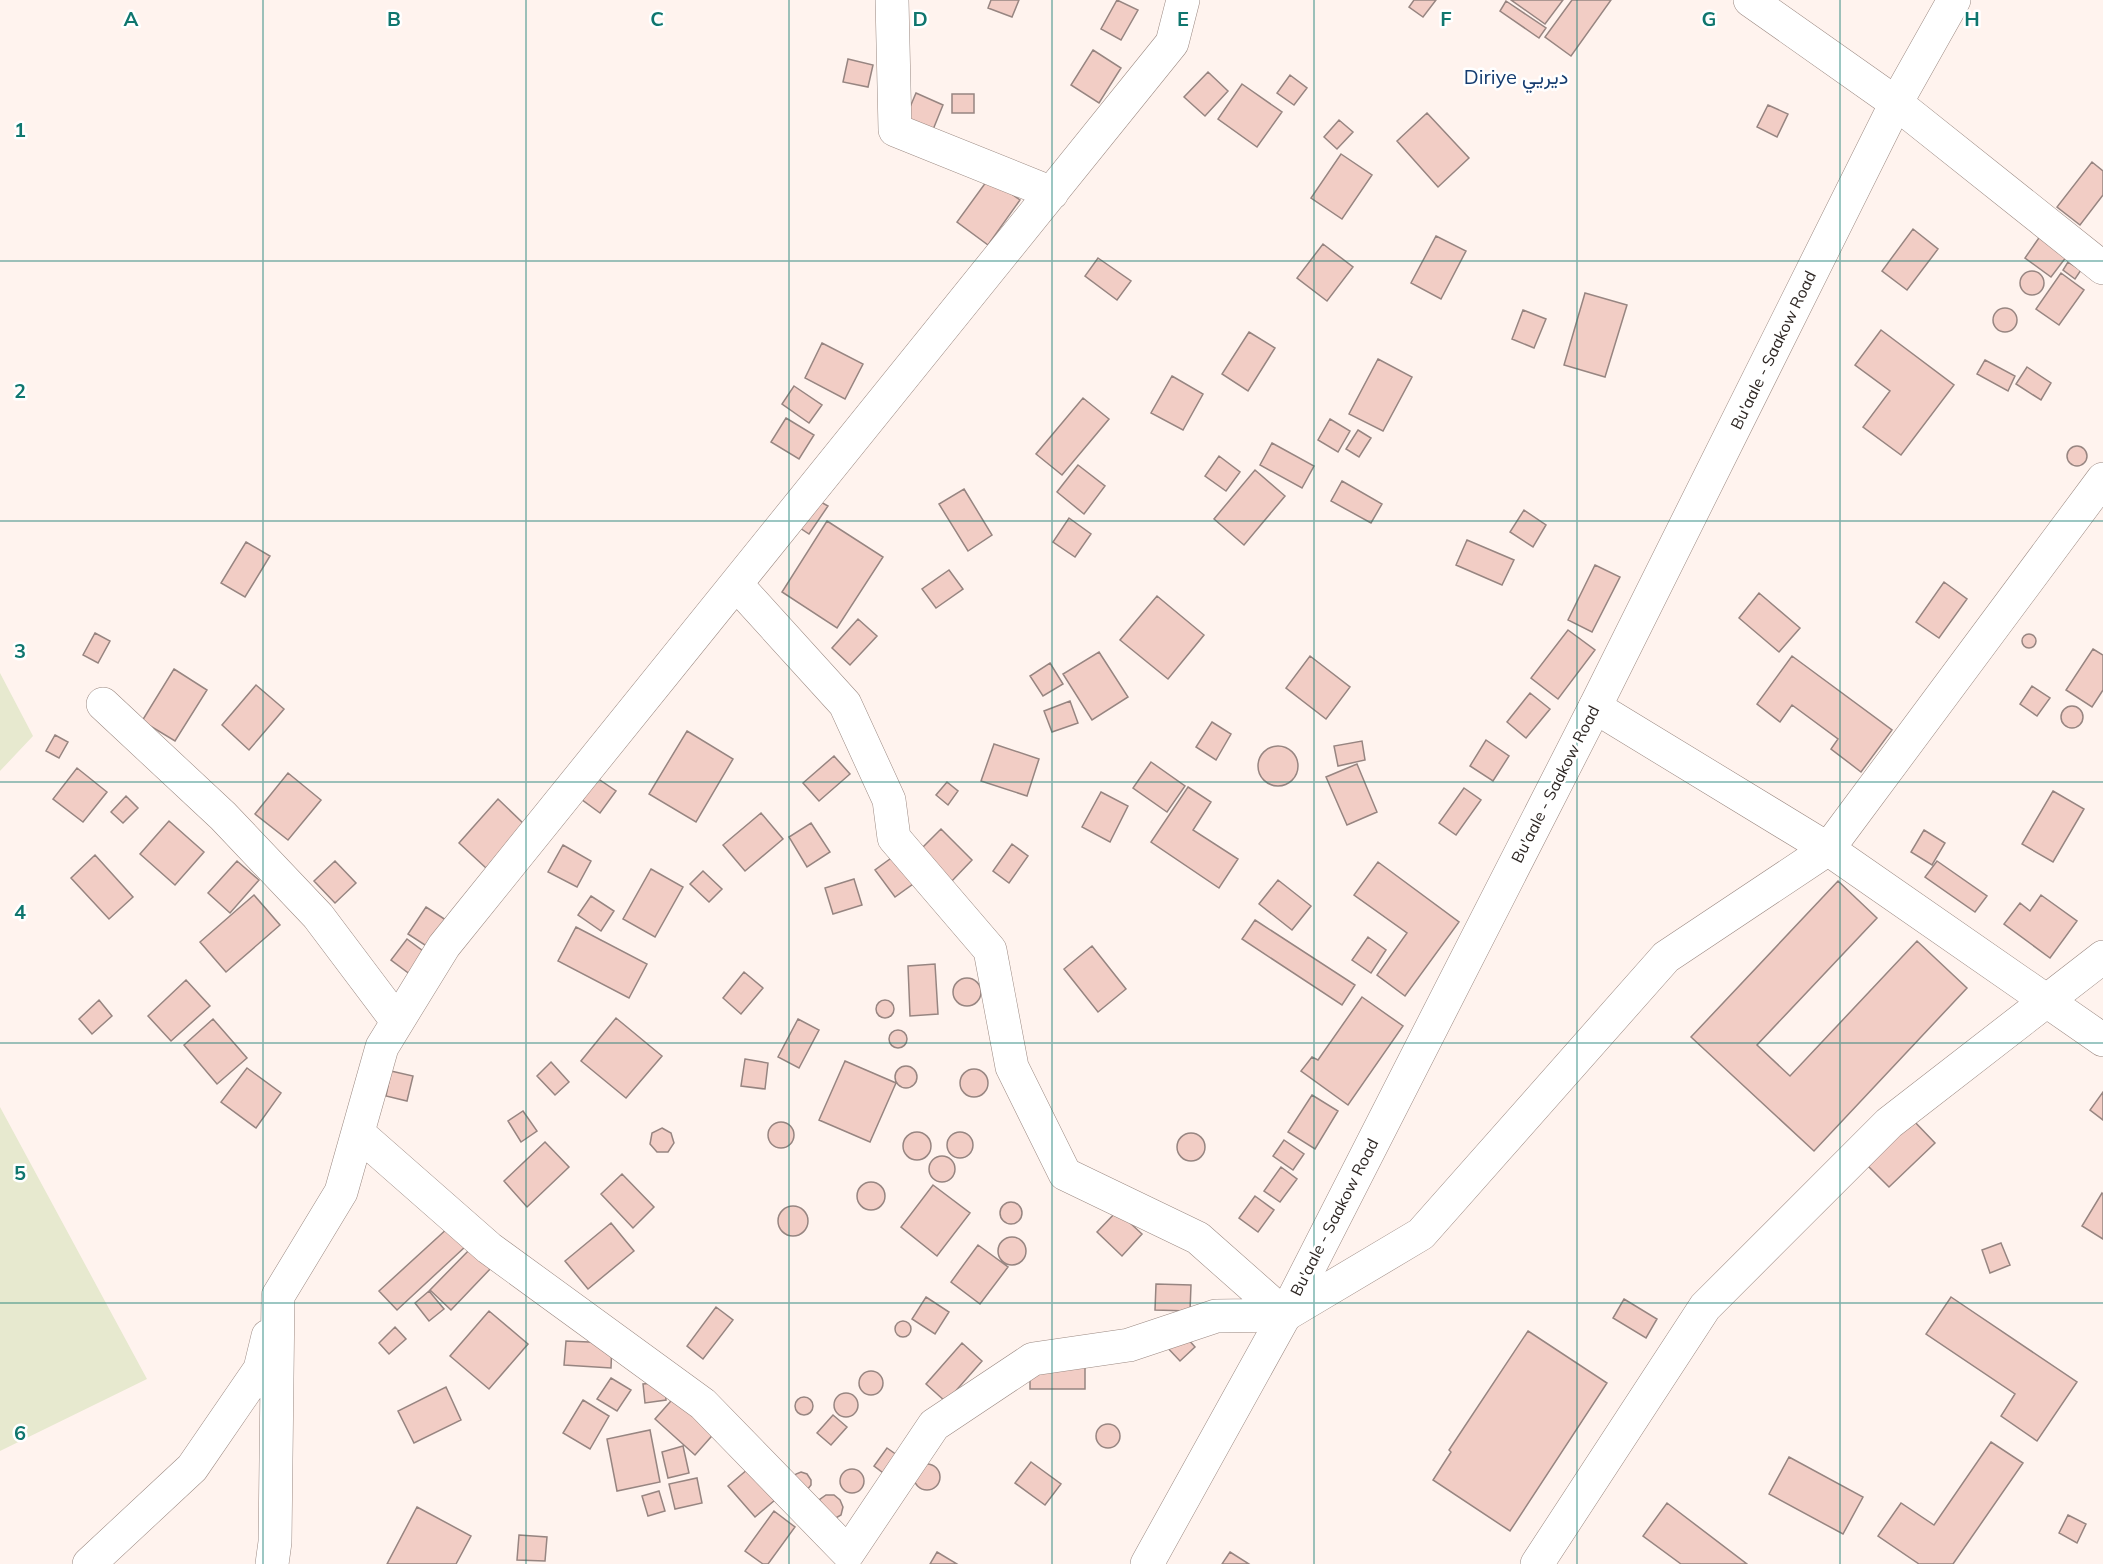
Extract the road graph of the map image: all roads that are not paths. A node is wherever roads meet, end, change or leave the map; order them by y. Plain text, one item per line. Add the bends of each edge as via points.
1 (892, 0) edge
2 (1184, 0) edge
3 (1750, 0) edge
4 (1954, 0) edge
5 (1896, 103) junction
6 (1052, 193) junction
7 (2103, 268) edge
8 (2103, 480) edge
9 (736, 584) junction
10 (103, 704) dead end
11 (1595, 706) junction
12 (1828, 849) junction
13 (2103, 957) edge
14 (2047, 1001) junction
15 (397, 1021) junction
16 (2103, 1040) edge
17 (358, 1133) junction
18 (278, 1296) junction
19 (1285, 1315) junction
20 (89, 1564) edge
21 (272, 1564) edge
22 (1147, 1564) edge
23 (1537, 1564) edge

1 - 6 street via 895,130
2 - 6 street via 1172,43
3 - 5 street
4 - 5 street, Bu'aale - Saakow Road
5 - 7 street
5 - 11 street, Bu'aale - Saakow Road
6 - 9 street
8 - 12 street
9 - 15 street via 444,946
9 - 19 street via 844,704 889,800 894,838 990,950 1012,1067 1065,1174 1198,1238
10 - 15 street via 223,816 318,916
11 - 12 street
11 - 19 street, Bu'aale - Saakow Road
12 - 14 street
12 - 19 street via 1666,957 1421,1234
13 - 14 street
14 - 16 street
14 - 23 street via 1889,1123 1705,1307
15 - 17 street via 382,1047
17 - 18 street via 341,1192
17 - 19 street via 489,1248 702,1404 848,1553 934,1425 1033,1359 1129,1345 1216,1316
18 - 20 street via 260,1369 192,1468
18 - 21 street
19 - 22 street, Bu'aale - Saakow Road

